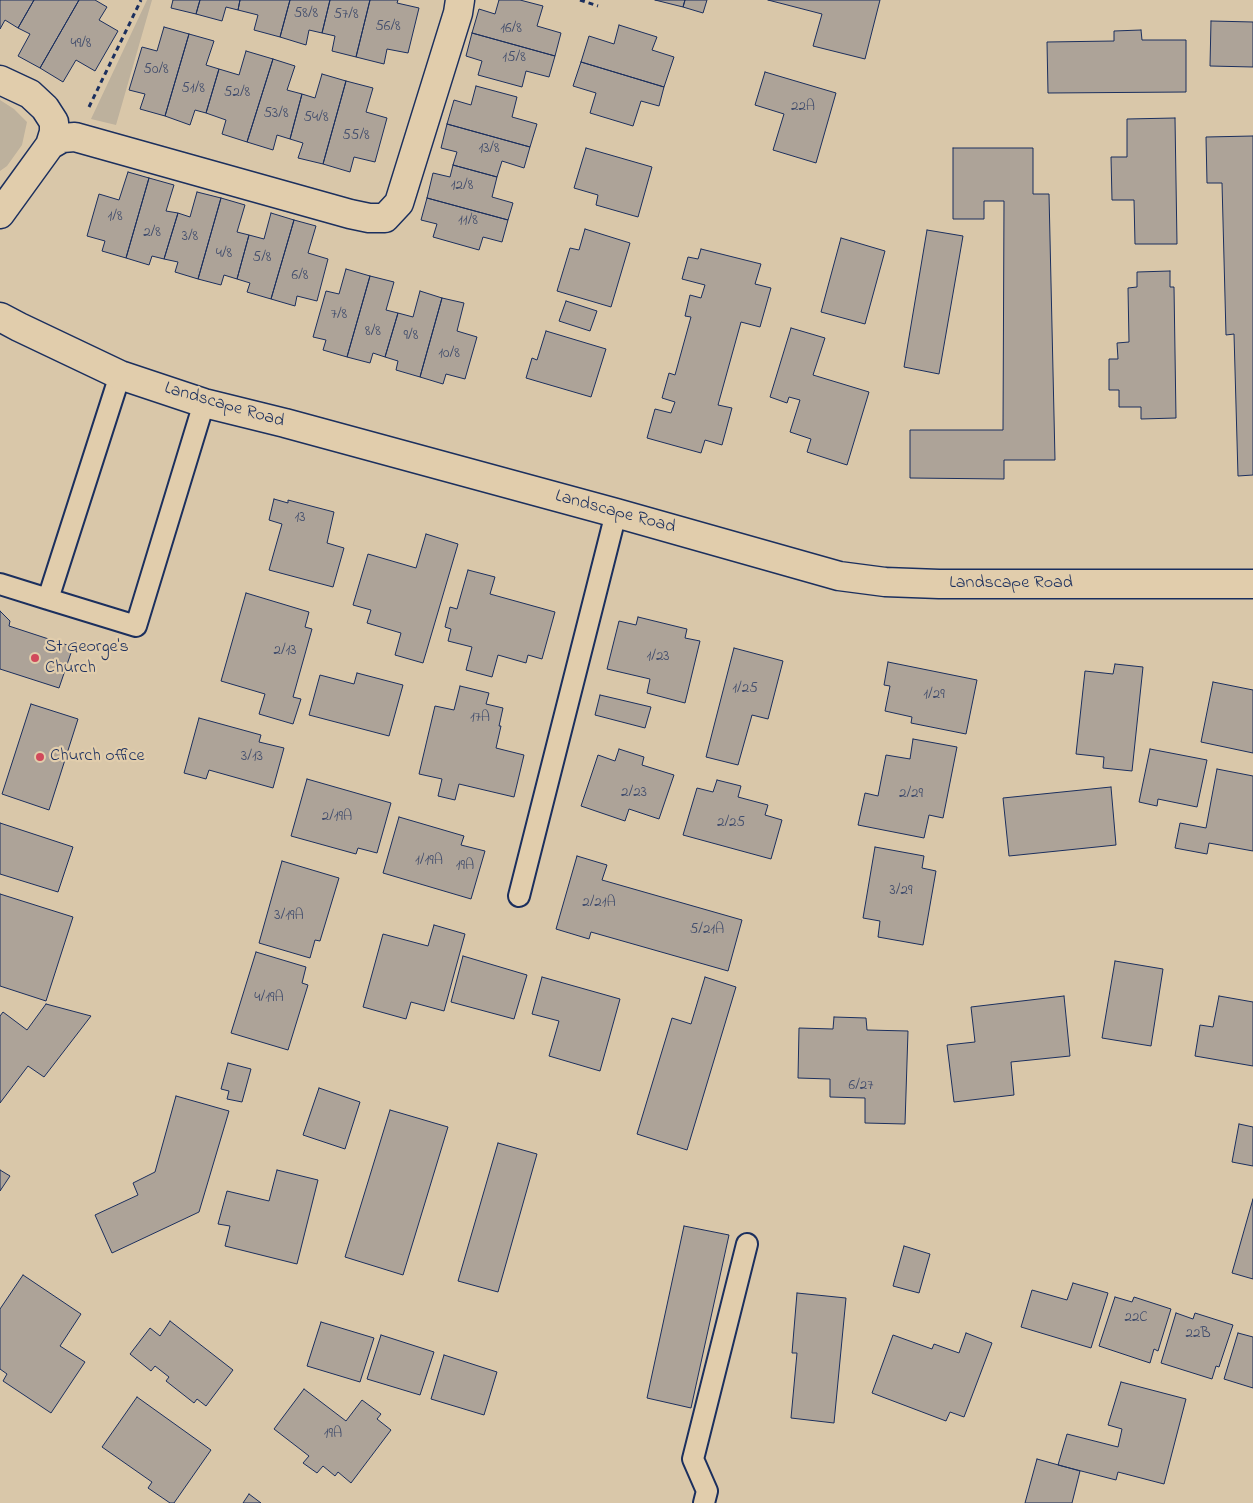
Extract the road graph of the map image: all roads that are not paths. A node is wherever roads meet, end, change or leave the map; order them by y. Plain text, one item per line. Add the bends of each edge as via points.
1 (460, 0) edge
2 (0, 80) edge
3 (63, 141) junction
4 (0, 214) edge
5 (0, 317) edge
6 (120, 375) junction
7 (204, 403) junction
8 (616, 513) junction
9 (0, 584) edge
10 (1253, 584) edge
11 (48, 599) junction
12 (519, 896) dead end
13 (747, 1244) dead end
14 (704, 1503) edge

1 - 3 street via 399,203 385,218 350,214
2 - 3 street via 30,94 45,108 54,122 54,132
3 - 4 street
5 - 6 street, Landscape Road
6 - 7 street, Landscape Road
6 - 11 lane
7 - 8 street, Landscape Road
7 - 11 lane via 136,626
8 - 10 street, Landscape Road via 840,576 885,582
8 - 12 lane
9 - 11 lane
13 - 14 lane via 693,1459 707,1491

